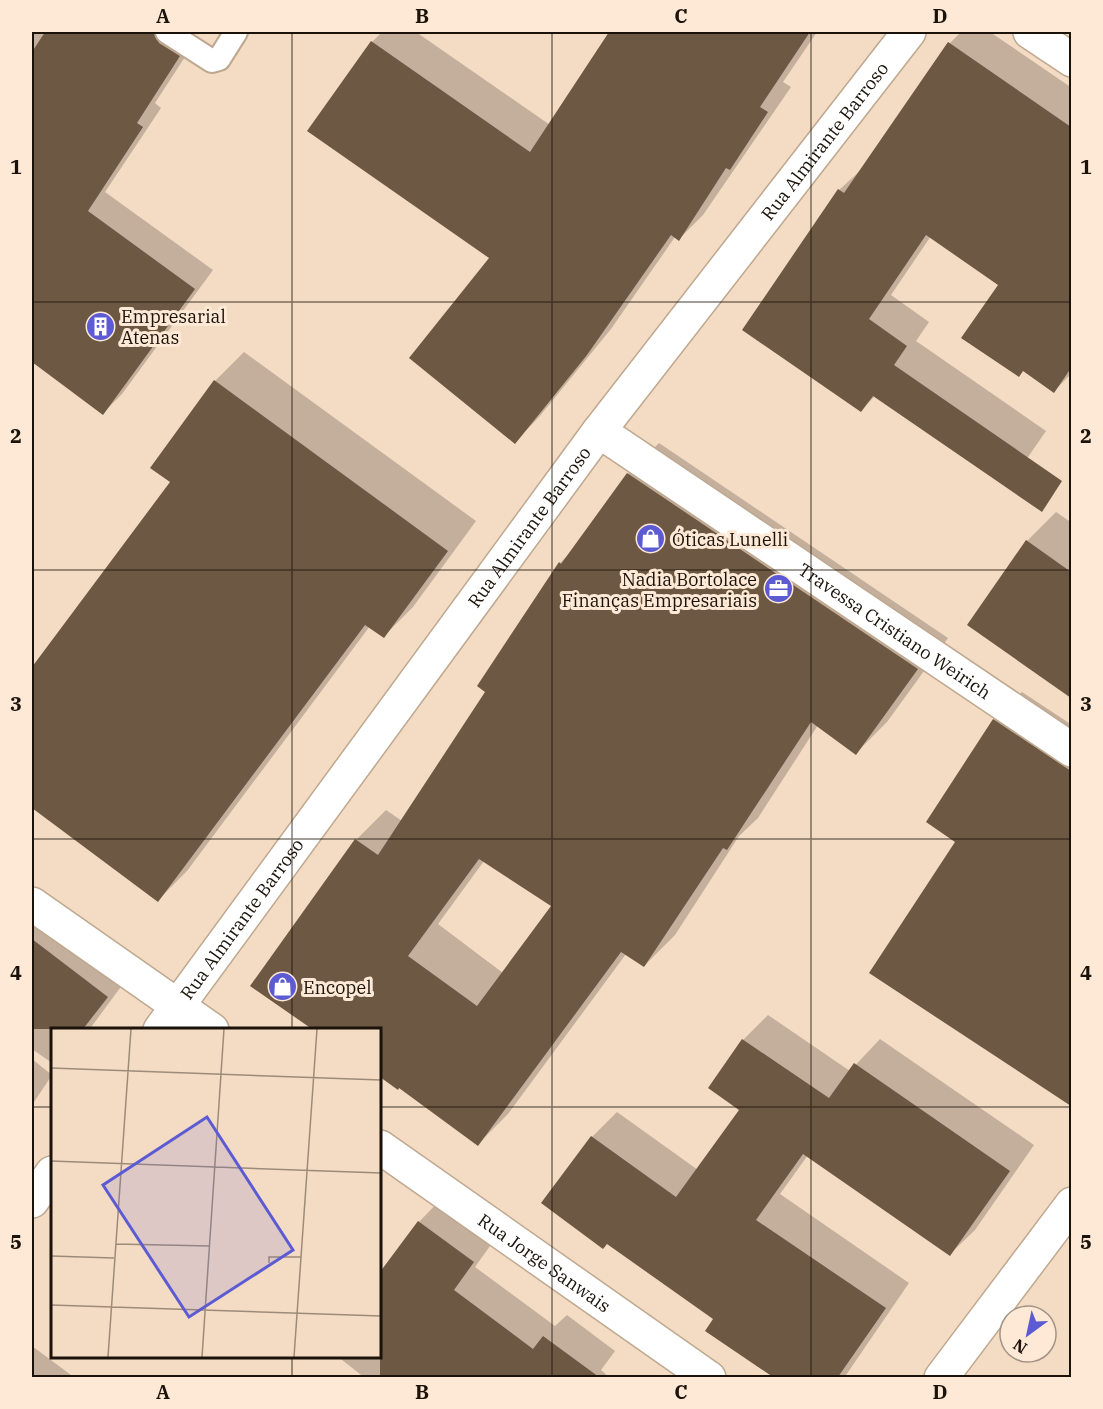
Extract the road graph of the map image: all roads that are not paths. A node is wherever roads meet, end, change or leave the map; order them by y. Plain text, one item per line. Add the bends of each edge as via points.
1 (167, 32) edge
2 (236, 32) edge
3 (909, 32) edge
4 (1030, 32) edge
5 (1071, 60) edge
6 (599, 431) junction
7 (1071, 750) edge
8 (32, 903) edge
9 (169, 1018) edge
10 (208, 1028) edge
11 (381, 1148) edge
12 (51, 1174) edge
13 (32, 1201) edge
14 (1071, 1204) edge
15 (709, 1377) edge
16 (940, 1377) edge

1 - 2 lane via 212,61 219,59
3 - 6 street, Rua Almirante Barroso
4 - 5 street
6 - 7 street, Travessa Cristiano Weirich
6 - 9 street, Rua Almirante Barroso
8 - 9 street
9 - 10 street
11 - 15 street, Rua Jorge Sanwais
12 - 13 street
14 - 16 street

